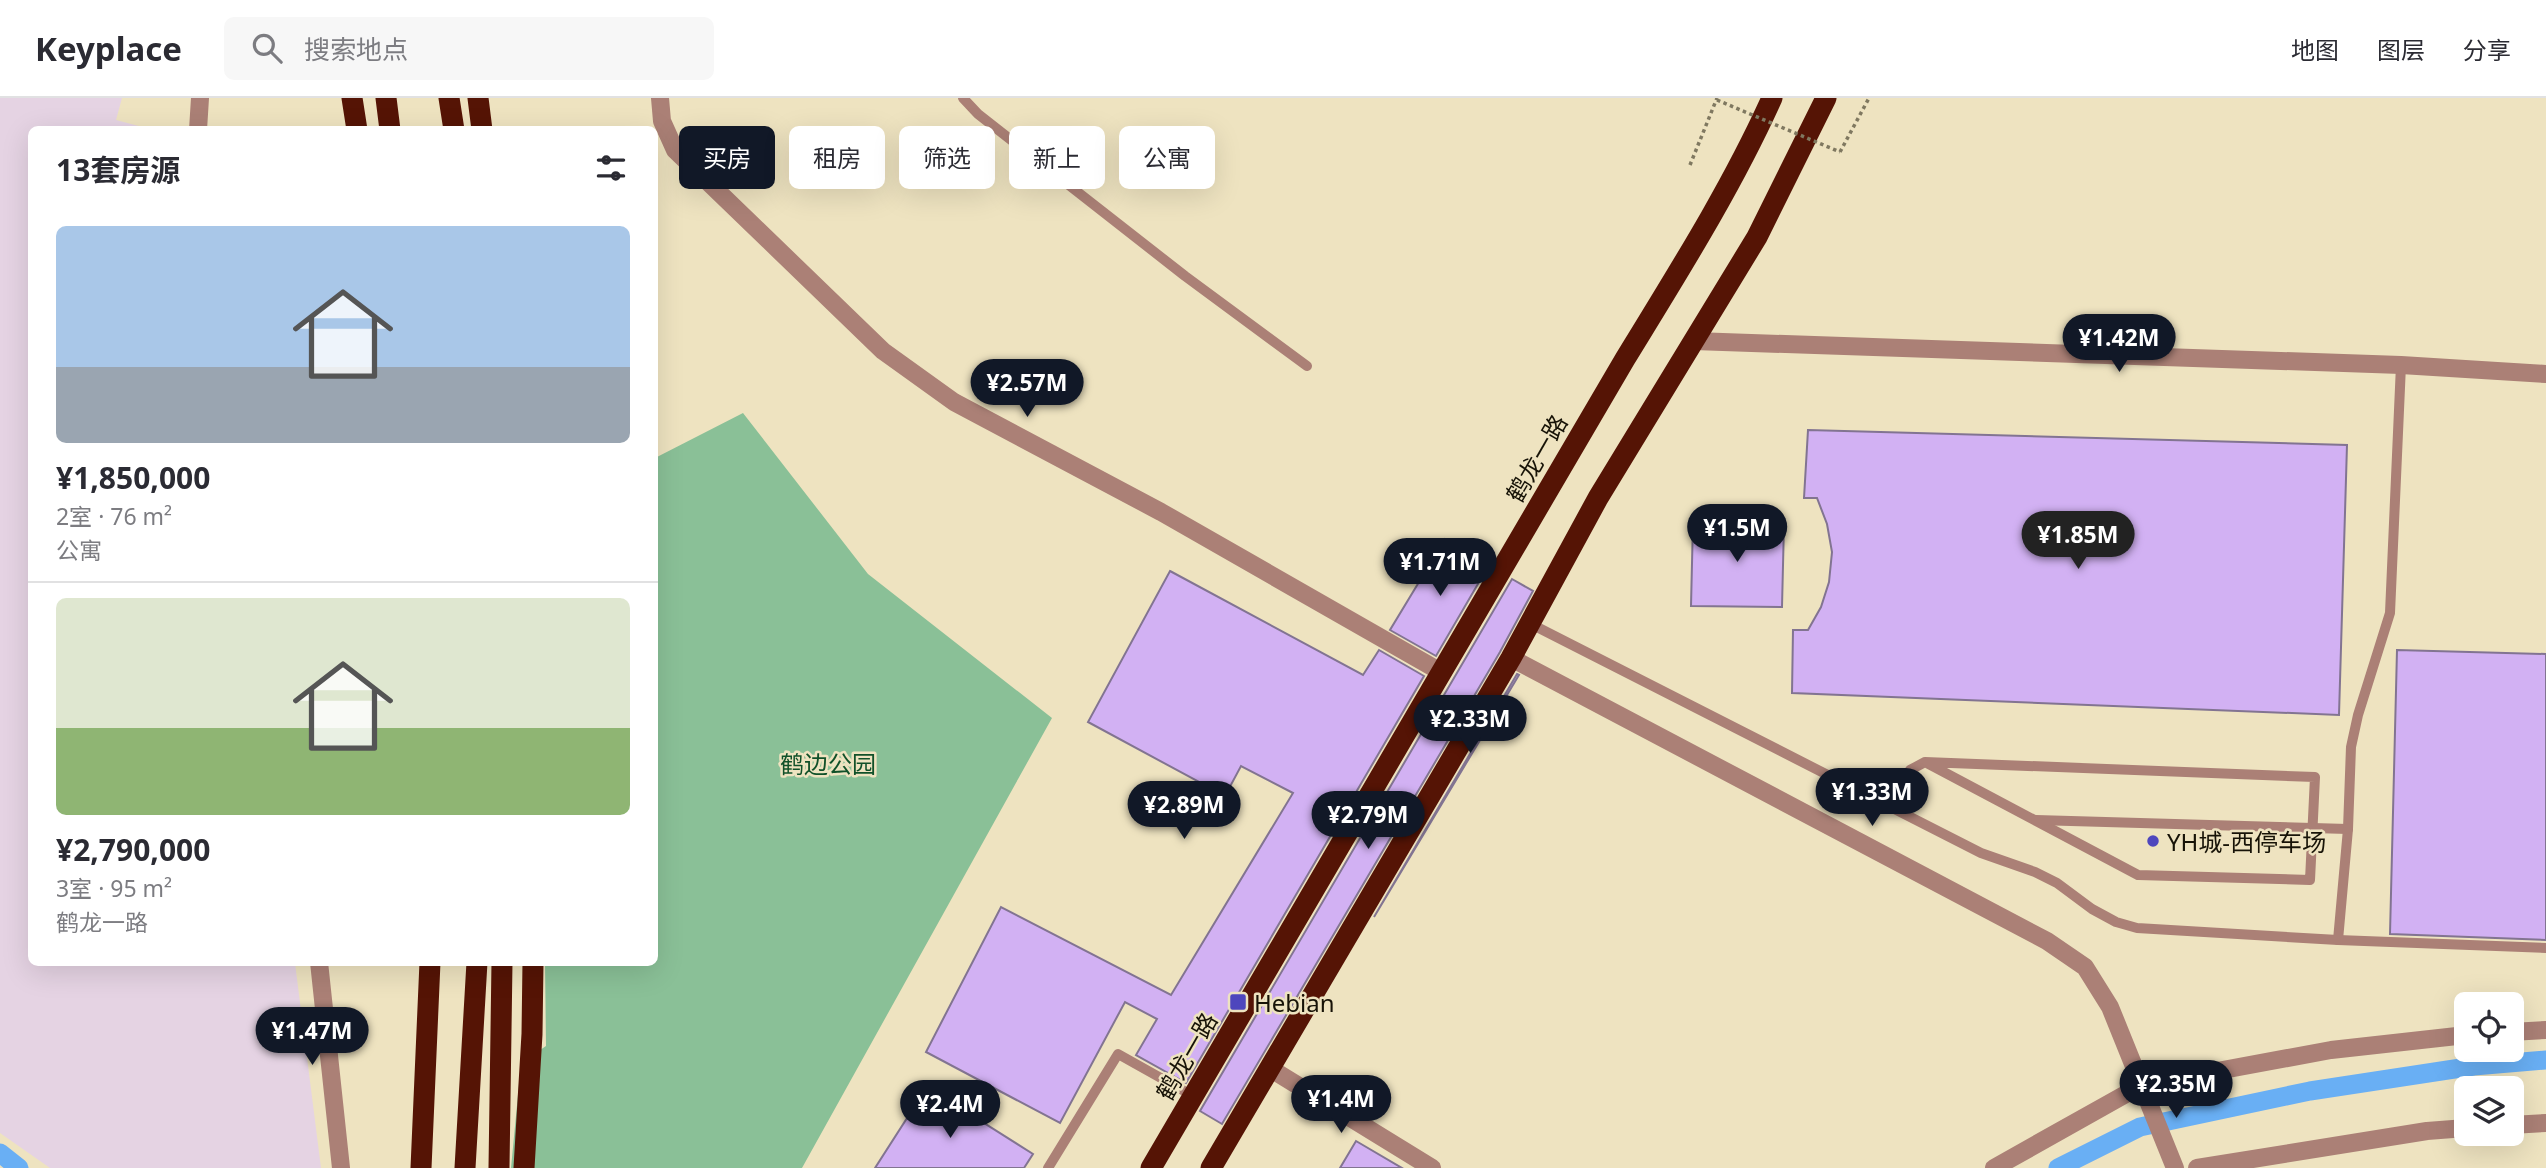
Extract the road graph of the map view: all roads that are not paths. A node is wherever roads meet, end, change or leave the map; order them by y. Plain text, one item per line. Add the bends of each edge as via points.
1 (200, 98) edge
2 (352, 98) edge
3 (386, 98) edge
4 (395, 98) edge
5 (435, 98) edge
6 (449, 98) edge
7 (478, 98) edge
8 (660, 98) edge
9 (963, 98) edge
10 (1772, 98) edge
11 (1826, 98) edge
12 (198, 126) edge
13 (356, 126) edge
14 (390, 126) edge
15 (398, 126) edge
16 (439, 126) edge
17 (453, 126) edge
18 (482, 126) edge
19 (658, 149) edge
20 (675, 150) junction
21 (1694, 341) junction
22 (2402, 365) junction
23 (1307, 366) dead end
24 (2546, 374) edge
25 (1531, 624) junction
26 (1511, 659) junction
27 (1441, 672) junction
28 (1925, 762) junction
29 (1887, 804) junction
30 (2033, 819) junction
31 (2313, 828) junction
32 (2348, 829) junction
33 (2338, 940) junction
34 (2546, 948) edge
35 (319, 966) edge
36 (416, 966) edge
37 (430, 966) edge
38 (469, 966) edge
39 (477, 966) edge
40 (502, 966) edge
41 (533, 966) edge
42 (2546, 1030) edge
43 (2524, 1031) edge
44 (2454, 1036) edge
45 (1271, 1069) junction
46 (2142, 1085) junction
47 (1193, 1096) junction
48 (2546, 1123) edge
49 (2524, 1124) edge
50 (2454, 1129) edge
51 (341, 1168) edge
52 (407, 1168) edge
53 (421, 1168) edge
54 (459, 1168) edge
55 (465, 1168) edge
56 (499, 1168) edge
57 (524, 1168) edge
58 (1048, 1168) edge
59 (1151, 1168) edge
60 (1212, 1168) edge
61 (1432, 1168) edge
62 (1994, 1168) edge
63 (2175, 1168) edge
64 (2197, 1168) edge

1 - 12 street
2 - 13 highway
3 - 14 highway
4 - 15 highway
5 - 16 highway
6 - 17 highway
7 - 18 highway
8 - 20 street via 662,121
9 - 23 lane via 1174,268
10 - 27 highway, 鹤龙一路 via 1712,215
11 - 21 highway via 1757,237
19 - 20 street
20 - 27 street via 883,351 954,402 1161,512
21 - 22 street
21 - 25 highway via 1598,498
22 - 24 street
22 - 32 lane via 2390,613 2351,747
25 - 26 highway
25 - 29 lane
26 - 45 highway
26 - 46 street via 2047,941 2085,967 2109,1007
27 - 47 highway, 鹤龙一路
28 - 29 lane via 1910,770
28 - 30 lane
28 - 31 lane via 2315,777
29 - 33 lane via 1981,853 2057,883 2116,922 2137,928
30 - 31 lane
30 - 31 lane via 2138,875 2310,880
31 - 32 lane
32 - 33 lane
33 - 34 lane
35 - 51 street
36 - 52 highway
37 - 53 highway
38 - 54 highway
39 - 55 highway
40 - 56 highway
41 - 57 highway
42 - 43 street
44 - 46 street via 2331,1050
45 - 60 highway
45 - 61 street
46 - 62 street
46 - 63 street
47 - 58 lane via 1118,1054
47 - 59 highway, 鹤龙一路
48 - 49 street
50 - 64 street

